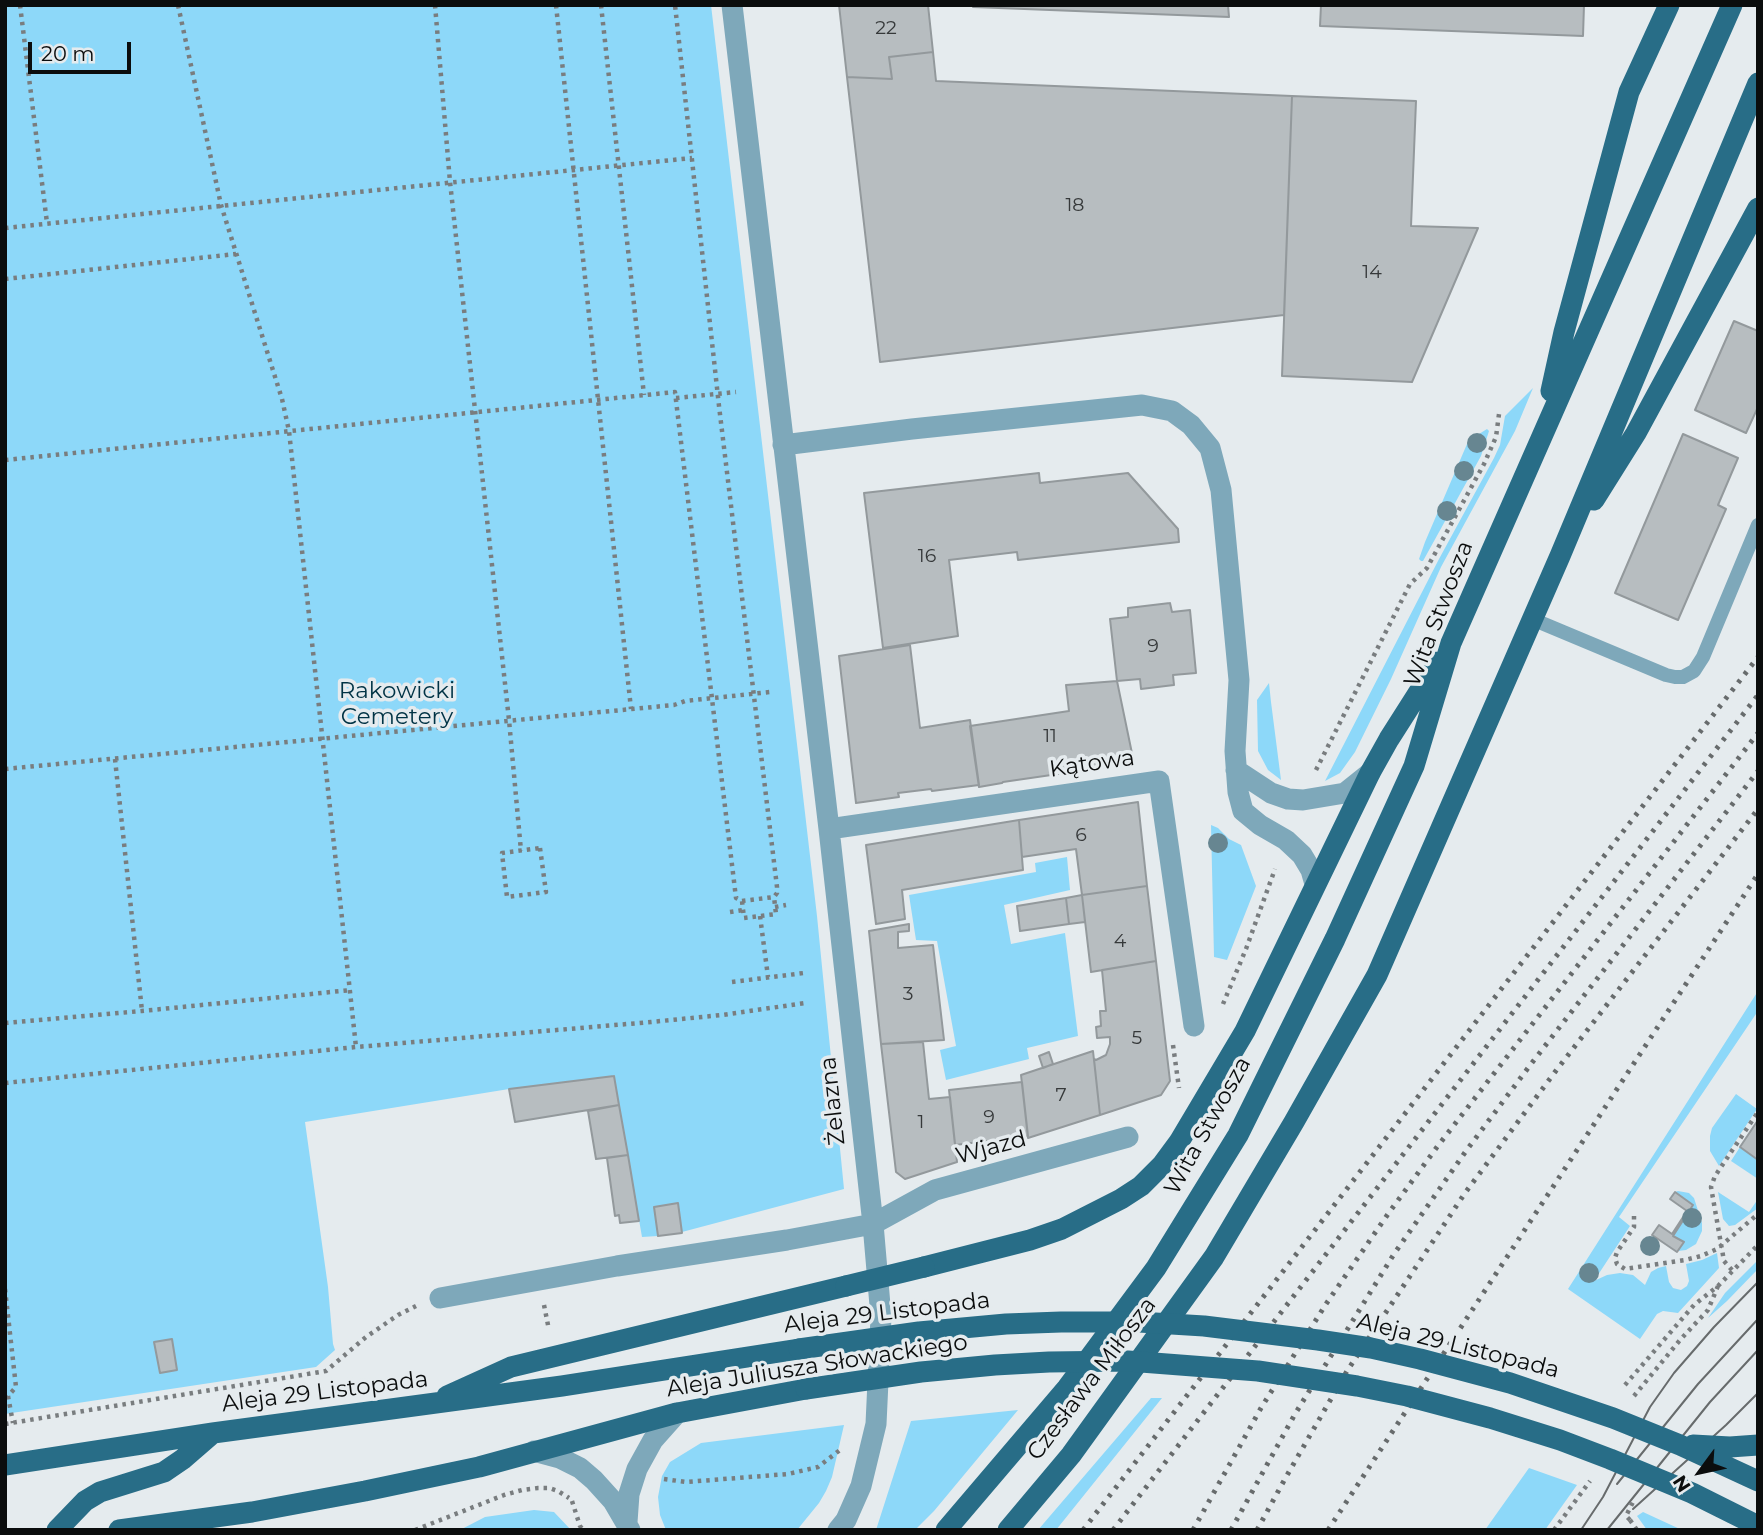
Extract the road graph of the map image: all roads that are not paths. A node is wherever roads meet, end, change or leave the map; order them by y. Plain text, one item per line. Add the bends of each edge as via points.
1 (733, 5) edge
2 (1669, 5) edge
3 (1732, 5) edge
4 (1758, 83) edge
5 (1758, 208) edge
6 (1539, 440) junction
7 (783, 445) junction
8 (1758, 525) edge
9 (1560, 556) junction
10 (1532, 619) junction
11 (1451, 643) junction
12 (1236, 770) junction
13 (1370, 772) junction
14 (829, 830) junction
15 (1315, 884) junction
16 (1194, 1026) dead end
17 (1128, 1137) dead end
18 (873, 1224) junction
19 (1156, 1268) joint
20 (440, 1298) road end
21 (426, 1406) junction
22 (677, 1413) junction
23 (213, 1433) junction
24 (1680, 1445) junction
25 (1758, 1445) edge
26 (534, 1451) junction
27 (5, 1465) edge
28 (1758, 1481) edge
29 (628, 1526) edge
30 (1758, 1526) edge
31 (148, 1528) edge
32 (57, 1530) edge
33 (119, 1530) edge
34 (838, 1530) edge
35 (946, 1530) edge
36 (1008, 1530) edge

1 - 7 street, Żelazna
2 - 6 main road via 1629,92
3 - 6 main road, Wita Stwosza
4 - 9 main road
5 - 9 main road via 1636,433
6 - 11 main road, Wita Stwosza
7 - 12 street via 1142,405 1172,411 1210,448 1220,490 1239,680
7 - 14 street, Żelazna
8 - 10 lane via 1703,657 1694,671 1683,677 1666,675
9 - 10 main road
10 - 36 main road, Czesława Miłosza via 1377,975 1294,1122 1214,1257 1071,1455
11 - 13 main road
11 - 19 main road, Wita Stwosza via 1414,766 1335,939 1238,1135
12 - 13 street via 1271,793 1303,800 1345,793
12 - 15 street via 1243,811 1302,855
13 - 15 main road
14 - 16 street, Kątowa via 1159,781
14 - 18 street, Żelazna
15 - 21 main road, bridge via 1245,1031 1179,1142 1163,1165 1121,1199 1030,1240 511,1367
17 - 18 street, Wjazd via 935,1190
18 - 20 street, Wjazd
18 - 34 street, Żelazna via 881,1317 876,1424 861,1486
19 - 35 main road, Czesława Miłosza via 1067,1388
21 - 23 main road, Aleja 29 Listopada
21 - 24 main road, Aleja 29 Listopada, bridge via 929,1331 1139,1322 1371,1348 1510,1383
22 - 26 main road, Aleja Juliusza Słowackiego
22 - 29 street via 653,1440 637,1469 629,1494
22 - 30 main road, Aleja Juliusza Słowackiego, bridge via 806,1389 995,1365 1128,1362 1258,1371 1407,1396 1549,1436 1656,1477
23 - 27 main road, Aleja 29 Listopada
23 - 32 main road via 163,1472 85,1501
24 - 25 main road, bridge
24 - 28 main road, Aleja 29 Listopada, bridge
26 - 29 street via 580,1468 613,1501
26 - 31 main road via 340,1496
31 - 33 main road

